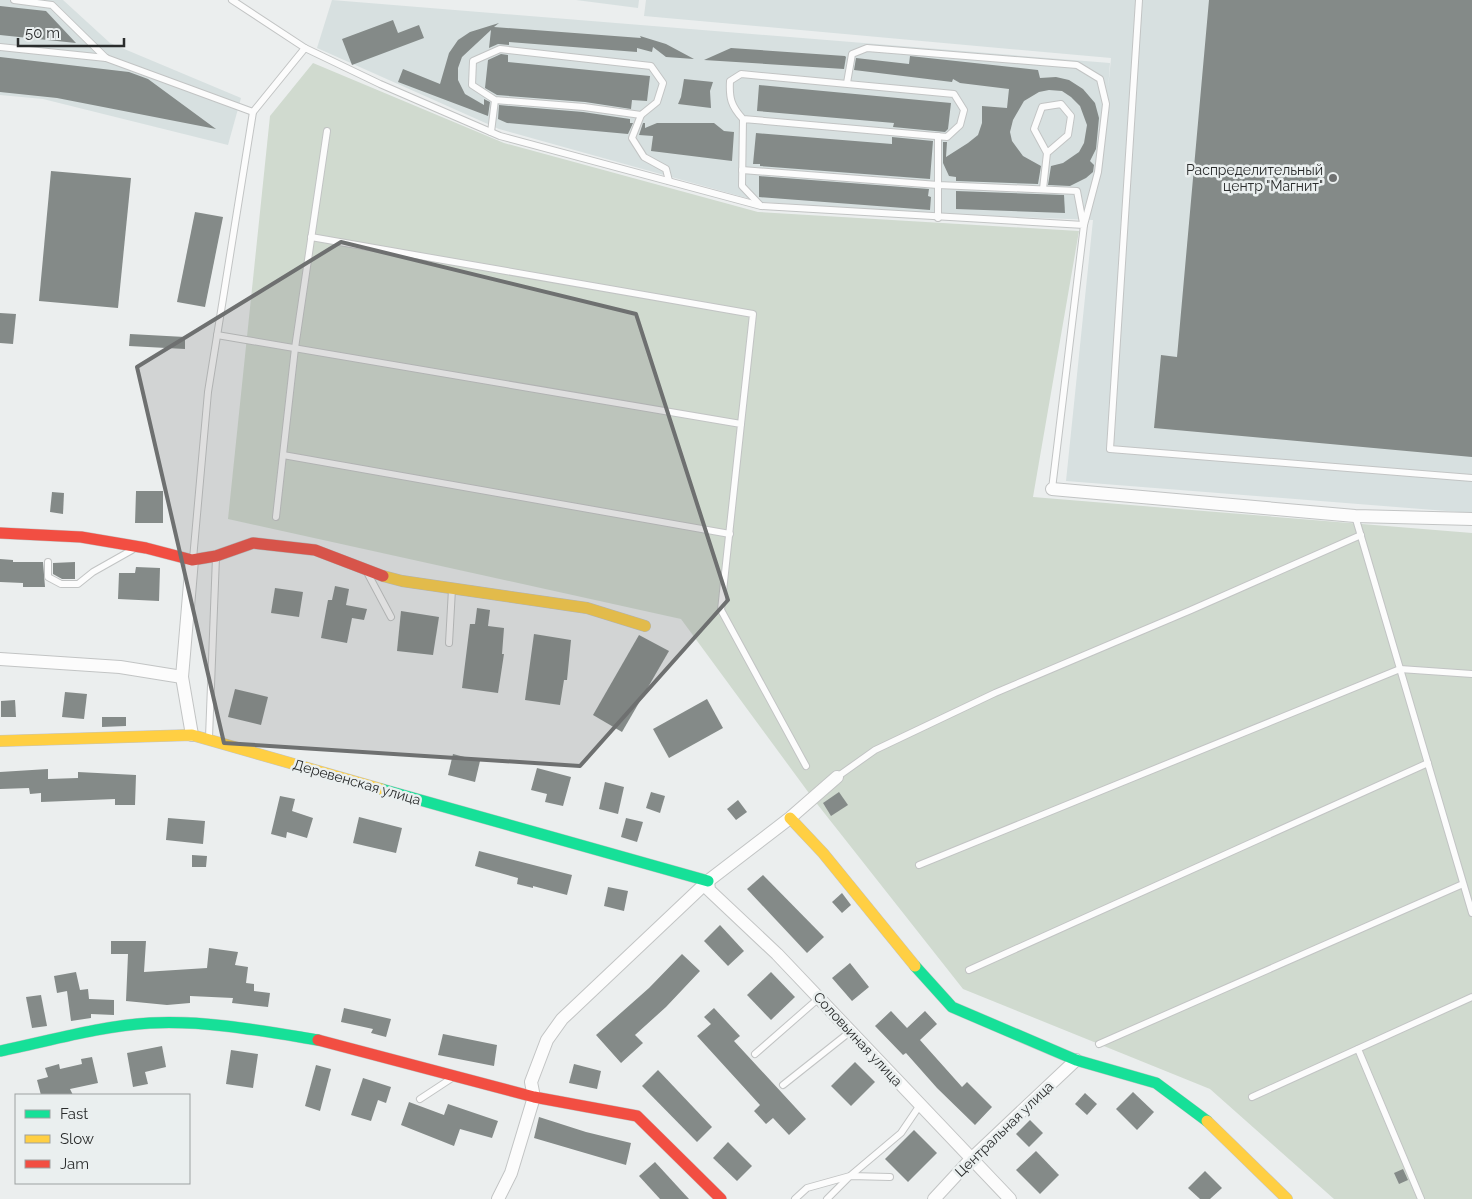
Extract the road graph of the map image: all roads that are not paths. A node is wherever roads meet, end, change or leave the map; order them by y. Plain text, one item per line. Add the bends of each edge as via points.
1 (14, 0) edge
2 (232, 0) edge
3 (1139, 0) edge
4 (0, 47) edge
5 (305, 48) junction
6 (106, 58) junction
7 (847, 83) junction
8 (495, 100) junction
9 (253, 112) junction
10 (641, 115) junction
11 (743, 118) junction
12 (327, 131) dead end
13 (491, 132) junction
14 (938, 136) junction
15 (1047, 152) junction
16 (742, 170) junction
17 (669, 182) junction
18 (938, 185) junction
19 (1043, 189) junction
20 (761, 206) junction
21 (938, 218) junction
22 (1084, 225) junction
23 (311, 237) junction
24 (217, 335) junction
25 (294, 348) junction
26 (742, 424) junction
27 (283, 455) junction
28 (1472, 478) edge
29 (1052, 489) joint
30 (1355, 516) junction
31 (276, 517) dead end
32 (1472, 519) edge
33 (0, 533) edge
34 (730, 534) junction
35 (1361, 535) junction
36 (137, 547) junction
37 (216, 556) junction
38 (192, 560) junction
39 (48, 562) dead end
40 (367, 571) junction
41 (452, 588) junction
42 (391, 617) dead end
43 (645, 626) dead end
44 (449, 643) dead end
45 (0, 660) edge
46 (1400, 669) junction
47 (1472, 674) edge
48 (182, 678) junction
49 (192, 735) junction
50 (209, 740) junction
51 (0, 741) edge
52 (1428, 763) junction
53 (806, 766) dead end
54 (837, 777) joint
55 (790, 818) junction
56 (919, 865) dead end
57 (708, 880) junction
58 (1464, 884) junction
59 (1472, 913) edge
60 (969, 970) dead end
61 (1472, 997) edge
62 (819, 998) junction
63 (851, 1031) junction
64 (1098, 1044) dead end
65 (1358, 1049) junction
66 (0, 1051) edge
67 (755, 1054) dead end
68 (1076, 1060) junction
69 (454, 1076) junction
70 (783, 1085) dead end
71 (534, 1097) junction
72 (1252, 1097) dead end
73 (420, 1099) dead end
74 (920, 1105) junction
75 (970, 1159) junction
76 (850, 1176) junction
77 (890, 1177) dead end
78 (498, 1199) edge
79 (721, 1199) edge
80 (795, 1199) edge
81 (827, 1199) edge
82 (934, 1199) edge
83 (1010, 1199) edge
84 (1287, 1199) edge
85 (1421, 1199) edge

1 - 6 lane via 52,4
2 - 5 lane
3 - 28 lane via 1110,449
4 - 6 lane
5 - 9 lane
5 - 13 lane
6 - 9 lane
7 - 11 lane via 741,74 730,81 729,96 732,108
7 - 14 lane via 954,94 964,110 960,125 947,137
7 - 22 lane via 852,54 867,48 1077,65 1100,79 1106,104 1098,172
8 - 10 lane
8 - 10 lane via 472,85 473,61 500,49 651,66 663,83 657,102
8 - 13 lane
9 - 24 lane
10 - 17 lane via 632,138 644,157 666,169
11 - 14 lane
11 - 16 lane
12 - 23 lane
13 - 17 lane
14 - 18 lane
15 - 15 lane via 1034,129 1042,107 1061,104 1071,116 1068,135
15 - 19 lane
16 - 18 lane
16 - 20 lane via 742,186
17 - 20 lane
18 - 19 lane
18 - 21 lane
19 - 22 lane via 1077,190
20 - 21 lane
21 - 22 lane
22 - 29 lane
23 - 25 lane
23 - 26 lane via 753,314
24 - 25 lane
24 - 38 lane via 208,392
25 - 26 lane
25 - 27 lane
26 - 34 lane
27 - 31 lane
27 - 34 lane
29 - 30 street
30 - 32 street
30 - 35 lane
33 - 36 street via 81,537
34 - 53 lane via 721,610
35 - 46 lane
35 - 54 lane via 995,693 875,750
36 - 38 street
36 - 39 lane via 78,584 54,582 48,578
37 - 38 street
37 - 40 street via 253,543 315,550
37 - 50 lane
38 - 48 street
40 - 41 street via 402,581
40 - 42 lane
41 - 43 street via 587,608
41 - 44 lane
45 - 48 street via 120,668
46 - 47 lane
46 - 52 lane
46 - 56 lane
48 - 49 street
49 - 50 street, Деревенская улица
49 - 51 street, Деревенская улица
50 - 57 street, Деревенская улица
52 - 58 lane
52 - 60 lane
54 - 55 street
55 - 57 street
55 - 68 street via 952,1007
57 - 62 street, Соловьиная улица via 709,890
57 - 71 street via 562,1019 546,1040 531,1082
58 - 59 lane
58 - 64 lane
61 - 65 lane
62 - 63 street, Соловьиная улица
62 - 67 lane
63 - 70 lane
63 - 74 street, Соловьиная улица
65 - 72 lane
65 - 85 lane
66 - 69 street via 114,1027 185,1023 306,1037
68 - 75 street, Центральная улица
68 - 84 street via 1156,1083 1208,1122
69 - 71 street
69 - 73 lane
71 - 78 street via 511,1173
71 - 79 street via 637,1116
74 - 75 street, Соловьиная улица
74 - 76 lane via 901,1133
75 - 82 street, Центральная улица
75 - 83 street, Соловьиная улица
76 - 77 lane
76 - 80 lane via 807,1188
76 - 81 lane

